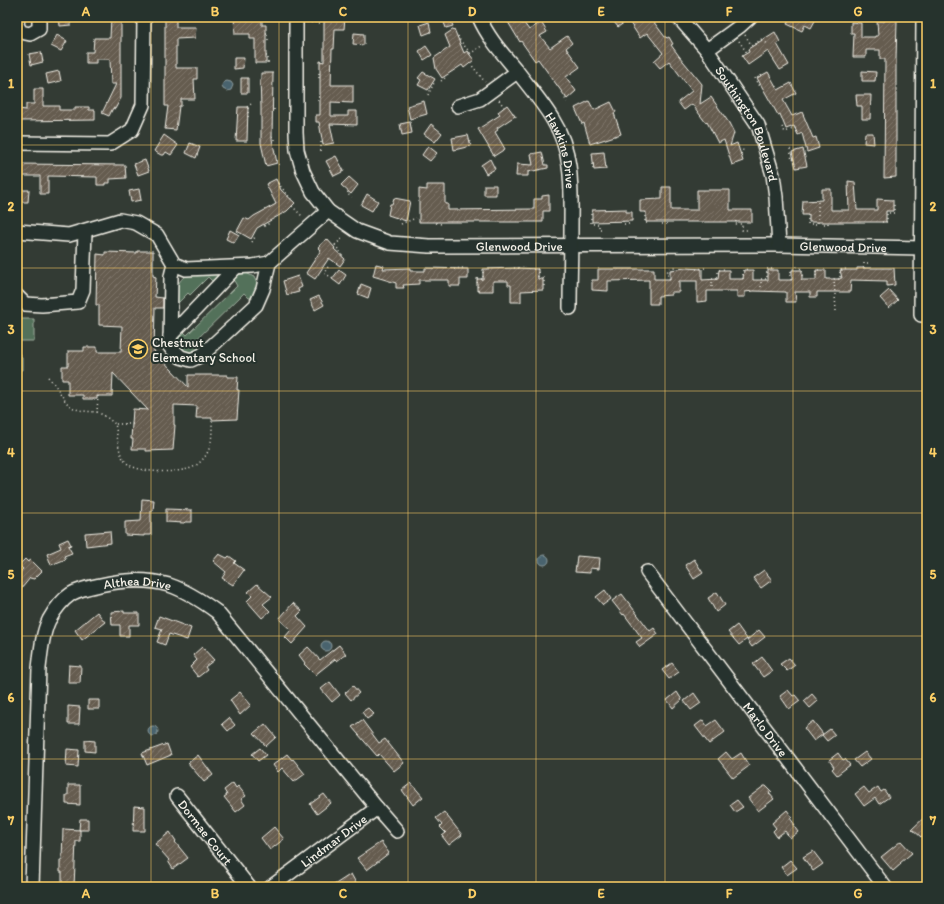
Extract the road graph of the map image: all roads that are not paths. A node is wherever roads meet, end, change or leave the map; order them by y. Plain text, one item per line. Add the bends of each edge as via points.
1 (18, 17) edge
2 (38, 17) edge
3 (144, 17) edge
4 (479, 17) edge
5 (678, 17) edge
6 (750, 17) edge
7 (923, 17) edge
8 (302, 20) edge
9 (707, 50) junction
10 (517, 72) junction
11 (458, 106) dead end
12 (17, 144) edge
13 (328, 211) junction
14 (17, 231) edge
15 (84, 231) junction
16 (779, 245) junction
17 (571, 246) junction
18 (922, 248) junction
19 (174, 264) junction
20 (269, 264) junction
21 (236, 267) junction
22 (17, 296) edge
23 (570, 308) dead end
24 (921, 315) dead end
25 (170, 336) junction
26 (646, 572) dead end
27 (177, 796) dead end
28 (377, 808) junction
29 (397, 831) dead end
30 (32, 887) edge
31 (249, 887) edge
32 (271, 887) edge
33 (885, 887) edge

1 - 2 street via 17,25 21,32 30,34 38,29
3 - 12 street via 143,105 132,130 110,144
4 - 10 street, Hawkins Drive via 492,42
5 - 9 street, Southington Boulevard
6 - 9 street
7 - 18 street
8 - 13 street, Glenwood Drive via 296,133 298,153 313,192
9 - 16 street, Southington Boulevard via 758,125 773,175
10 - 11 street via 480,99
10 - 17 street, Hawkins Drive via 553,120 567,151 572,188
13 - 17 street, Glenwood Drive via 357,231 390,243 429,246
13 - 20 street
14 - 15 street via 69,235
15 - 19 street via 120,220 136,223 157,235
15 - 22 street via 83,290 78,302 25,304
16 - 17 street, Glenwood Drive
16 - 18 street, Glenwood Drive
17 - 23 street, Hawkins Drive
18 - 24 street
19 - 21 street via 186,269
19 - 25 street via 171,276
20 - 21 street
20 - 25 street via 256,305 202,356 191,360 181,357 170,347
21 - 25 street
26 - 33 street, Marlo Drive
27 - 31 street, Dormae Court
28 - 29 street, Althea Drive
28 - 30 street, Althea Drive via 217,612 195,596 169,585 145,580 122,580 86,588 70,595 59,605 49,621 43,638 38,668
28 - 32 street, Lindmar Drive

